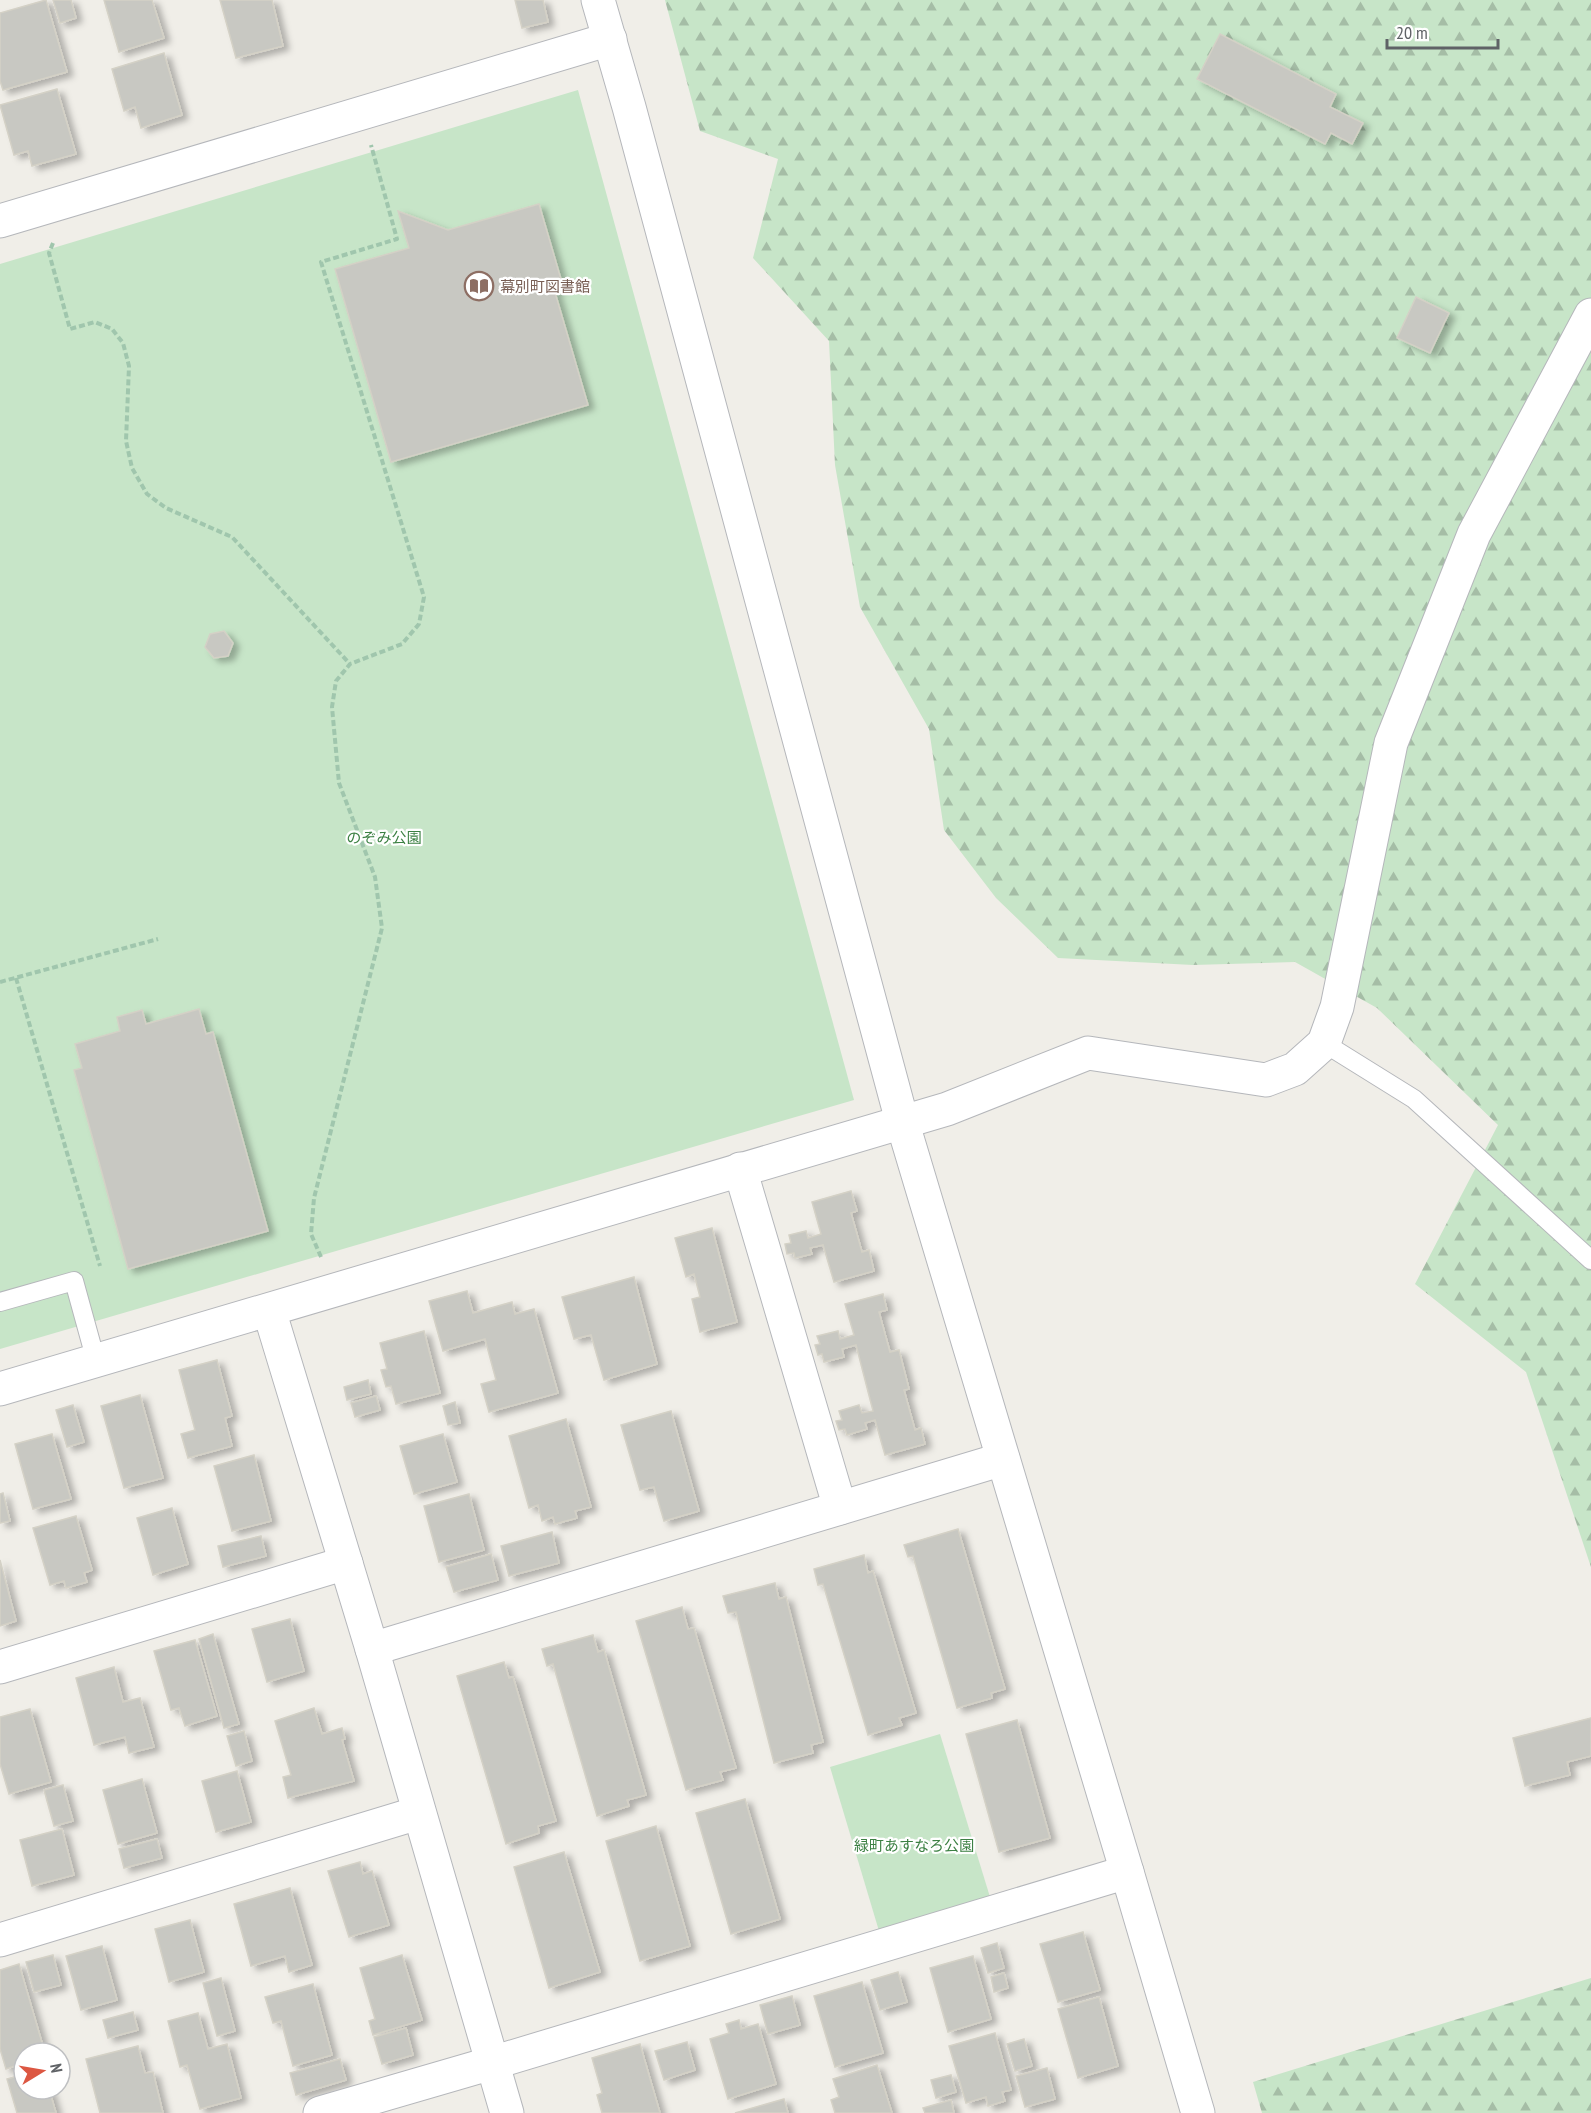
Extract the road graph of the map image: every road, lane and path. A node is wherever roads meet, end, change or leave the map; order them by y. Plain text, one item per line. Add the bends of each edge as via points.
1 (598, 0) edge
2 (610, 39) junction
3 (370, 142) dead end
4 (0, 221) edge
5 (58, 235) dead end
6 (1591, 315) edge
7 (350, 664) junction
8 (158, 939) dead end
9 (16, 978) junction
10 (0, 981) edge
11 (1323, 1043) junction
12 (902, 1121) junction
13 (740, 1168) junction
14 (1591, 1260) edge
15 (324, 1266) dead end
16 (103, 1276) dead end
17 (0, 1302) edge
18 (269, 1310) junction
19 (96, 1361) junction
20 (0, 1389) edge
21 (1003, 1459) junction
22 (840, 1508) junction
23 (346, 1563) junction
24 (372, 1649) junction
25 (0, 1667) edge
26 (418, 1813) junction
27 (1127, 1872) junction
28 (0, 1941) edge
29 (492, 2063) junction
30 (1195, 2112) edge
31 (320, 2113) edge
32 (507, 2113) edge

1 - 2 street
2 - 4 street
2 - 12 street
3 - 7 path via 397,239 321,262 424,597 419,624 402,644
5 - 7 path via 49,253 70,330 95,322 112,329 123,343 129,366 126,441 132,468 147,494 166,508 232,537
6 - 11 street via 1473,534 1391,743 1337,1008
7 - 15 path via 336,681 332,707 339,783 375,877 381,928 314,1198 311,1234
8 - 9 path
9 - 10 path
9 - 16 path
11 - 12 street via 1296,1069 1266,1080 1088,1053 947,1108
11 - 14 lane via 1414,1099
12 - 13 street
12 - 21 street
13 - 18 street
13 - 22 street
17 - 19 lane via 74,1281
18 - 19 street
18 - 23 street
19 - 20 street
21 - 22 street
21 - 27 street
22 - 24 street
23 - 24 street
23 - 25 street
24 - 26 street
26 - 28 street
26 - 29 street
27 - 29 street
27 - 30 street
29 - 31 street
29 - 32 street

